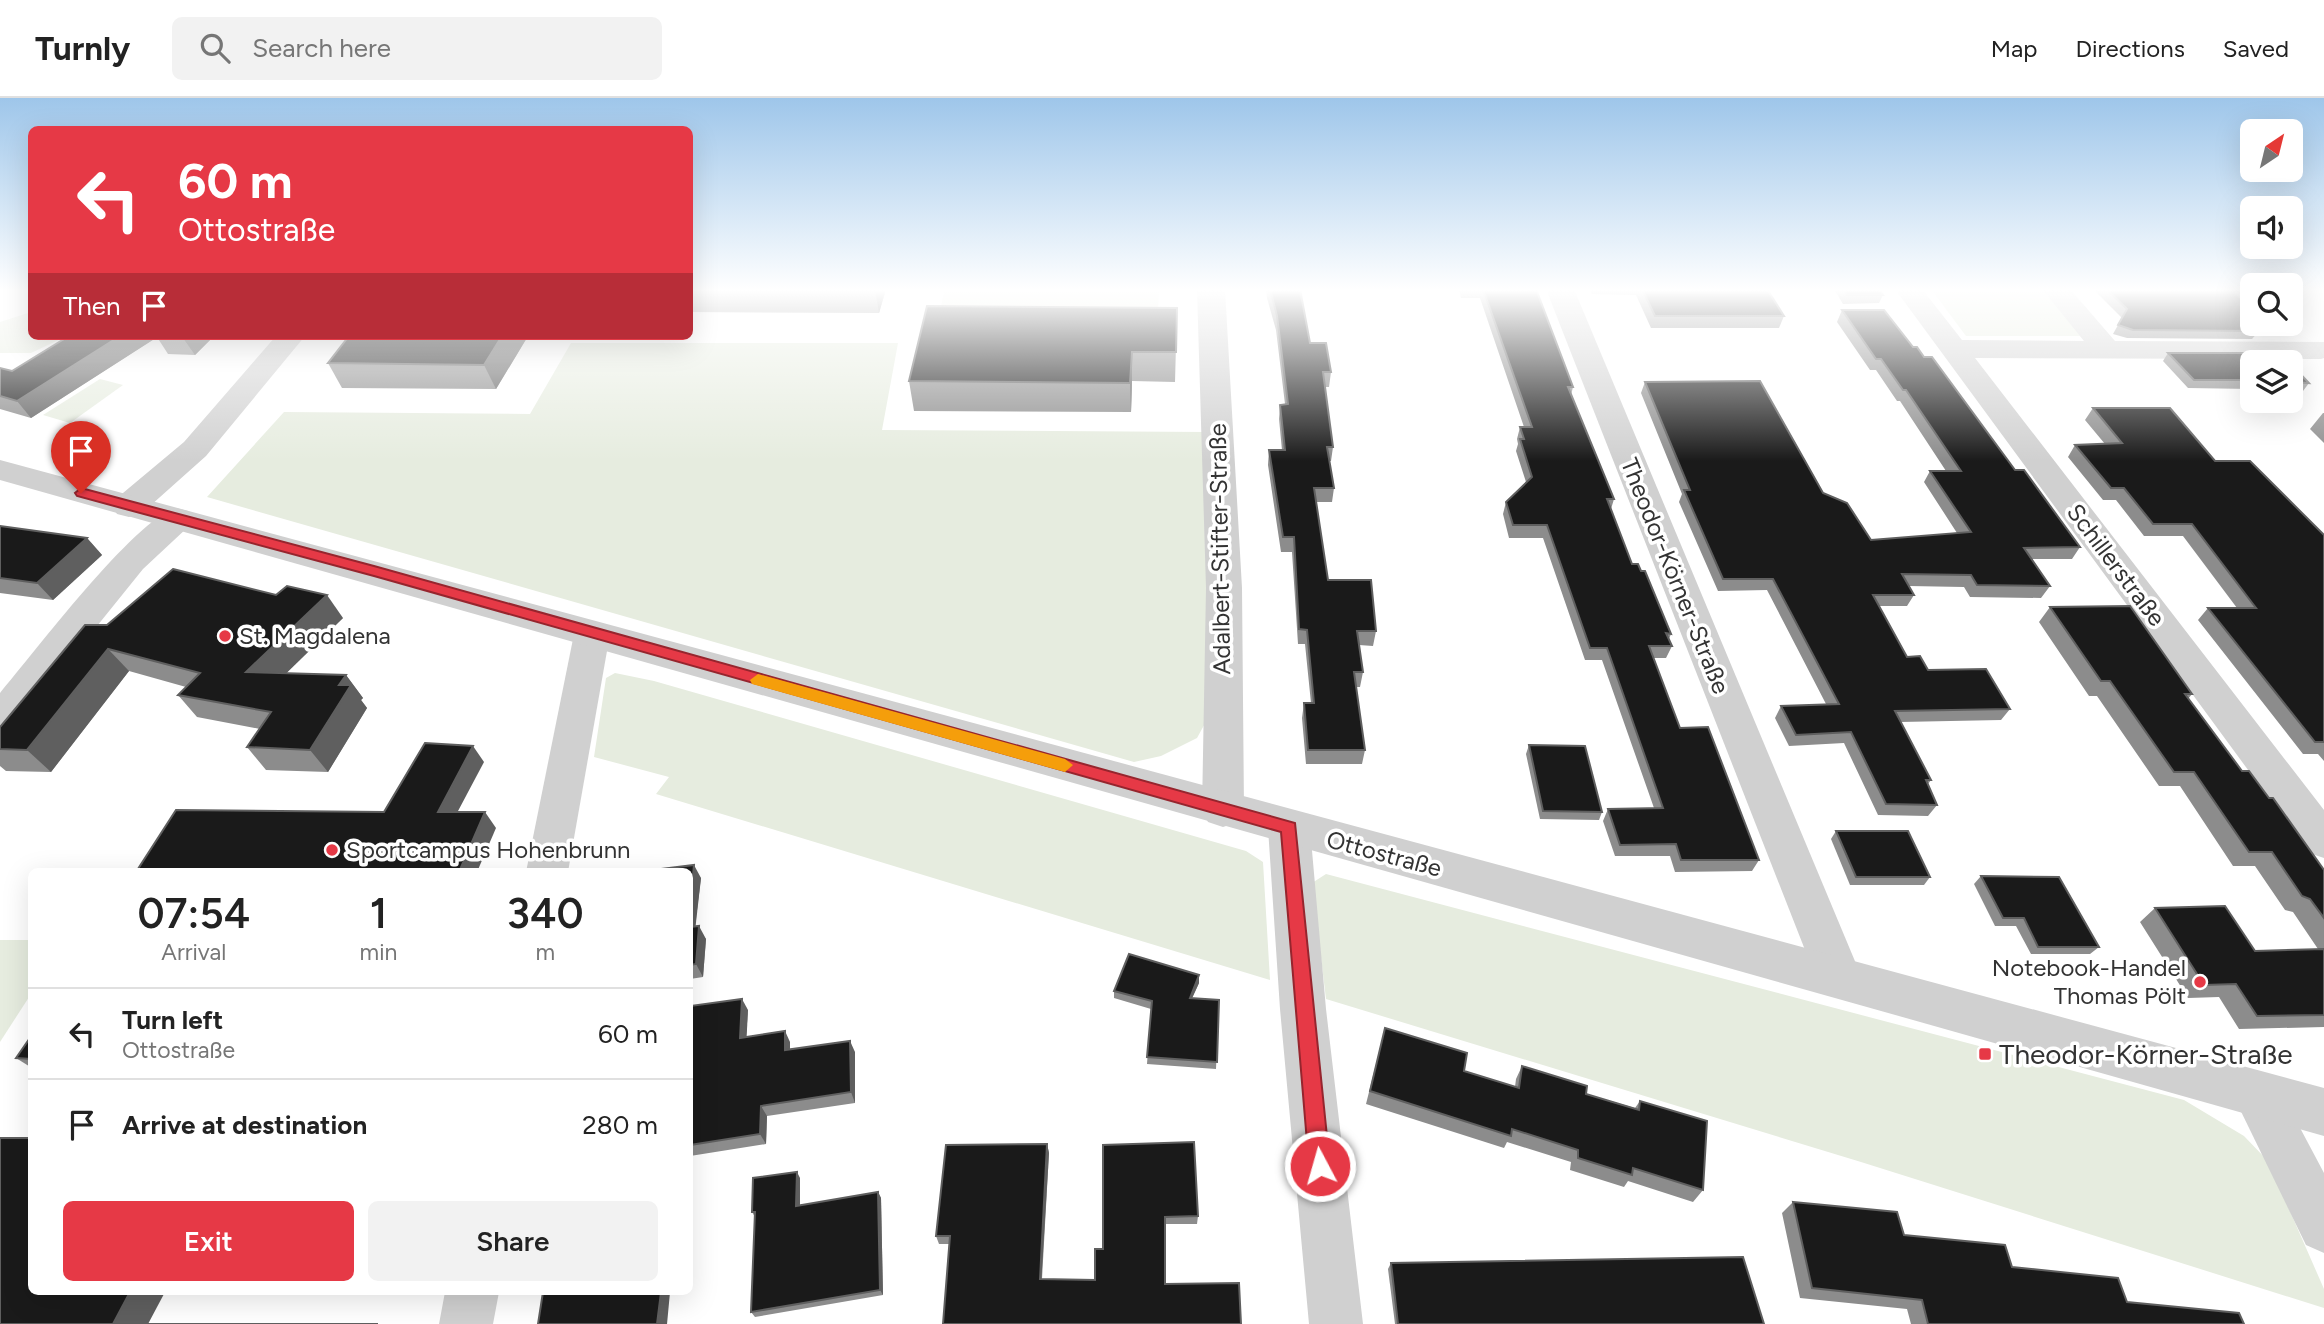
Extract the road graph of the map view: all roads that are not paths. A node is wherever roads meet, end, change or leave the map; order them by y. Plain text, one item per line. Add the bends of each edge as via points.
1 (283, 346) edge
2 (1212, 346) edge
3 (1583, 346) edge
4 (1950, 346) edge
5 (2105, 346) edge
6 (1952, 349) junction
7 (2107, 349) junction
8 (2322, 351) edge
9 (0, 470) edge
10 (129, 506) junction
11 (176, 519) junction
12 (592, 634) junction
13 (0, 719) edge
14 (1223, 810) junction
15 (1289, 828) junction
16 (2324, 841) edge
17 (548, 868) edge
18 (1839, 978) junction
19 (2256, 1093) junction
20 (2324, 1112) edge
21 (2324, 1227) edge
22 (471, 1295) edge
23 (466, 1324) edge
24 (1336, 1324) edge

1 - 10 street via 195,449
2 - 14 street, Adalbert-Stifter-Straße via 1223,588
3 - 18 street, Theodor-Körner-Straße
4 - 6 street, Schillerstraße
5 - 7 street
6 - 7 street
6 - 16 street, Schillerstraße
7 - 8 street
9 - 10 street, Ottostraße
10 - 11 street, Ottostraße
11 - 12 street, Ottostraße
11 - 13 street via 131,561
12 - 14 street, Ottostraße
12 - 17 street
14 - 15 street, Ottostraße
15 - 18 street, Ottostraße
15 - 24 street
18 - 19 street, Ottostraße
19 - 20 street, Ottostraße
19 - 21 street
22 - 23 street

